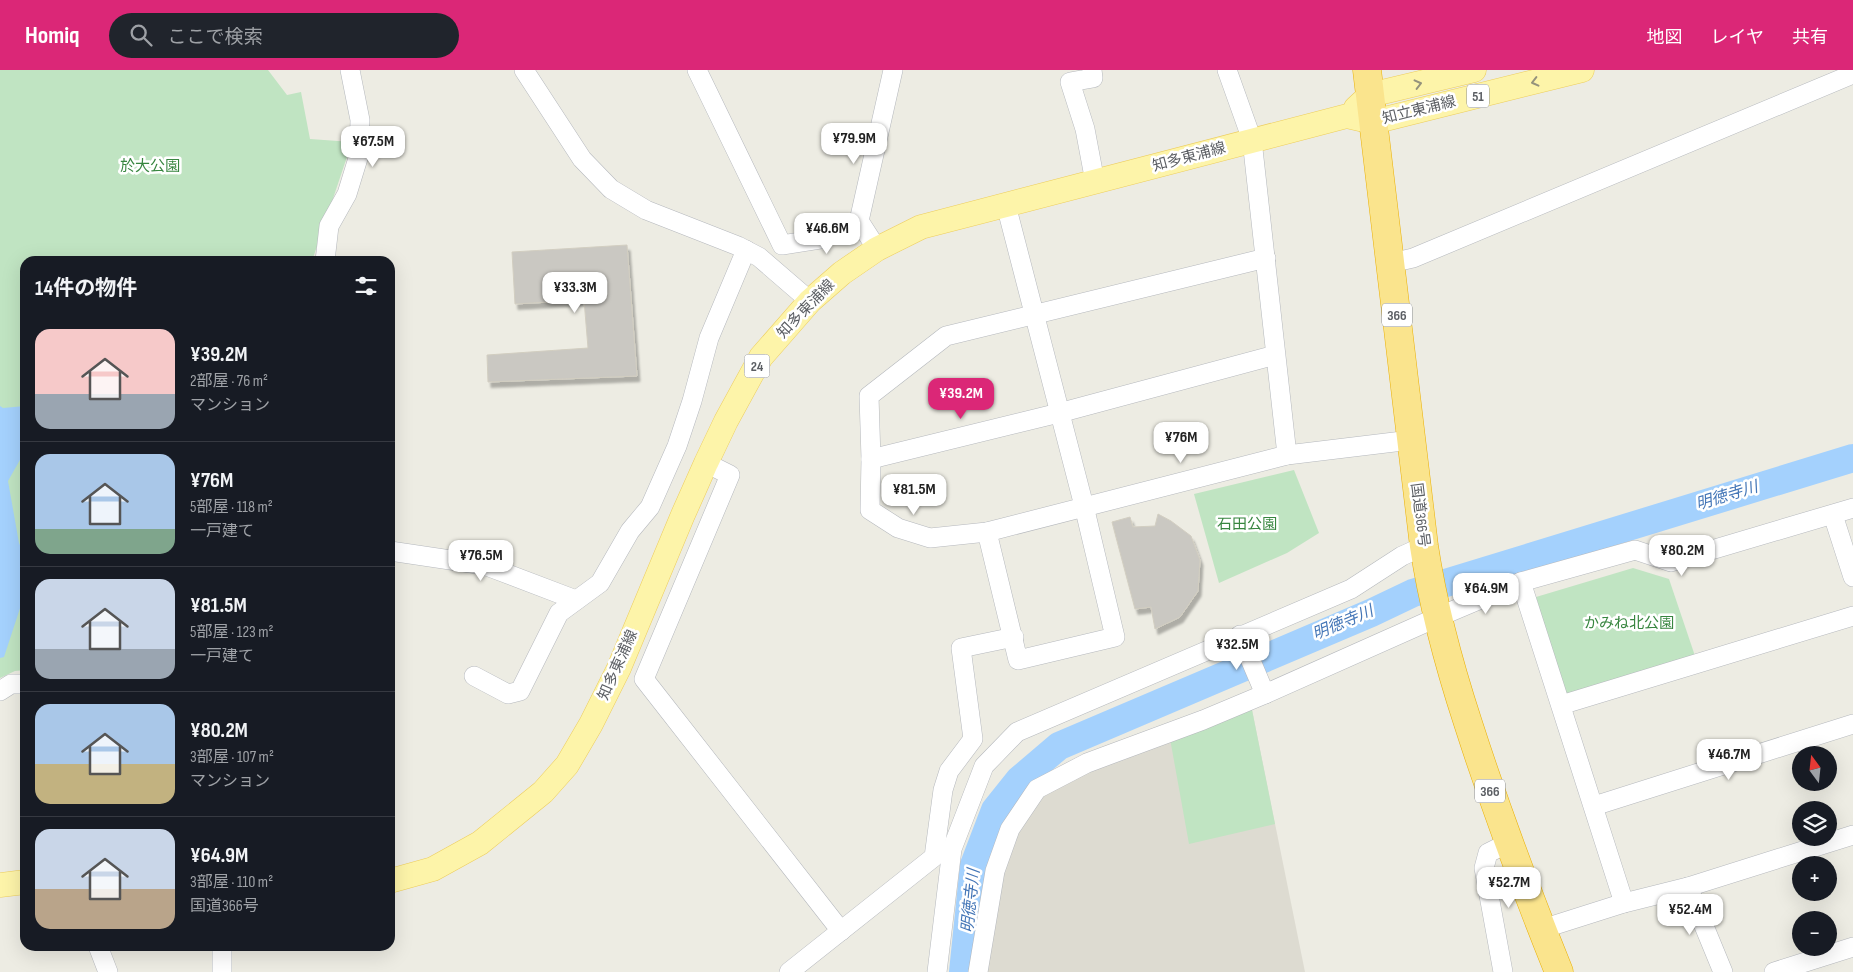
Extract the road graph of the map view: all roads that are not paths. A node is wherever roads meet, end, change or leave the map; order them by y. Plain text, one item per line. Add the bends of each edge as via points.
1 (350, 70) edge
2 (524, 70) edge
3 (696, 70) edge
4 (893, 70) edge
5 (1092, 70) edge
6 (1227, 70) edge
7 (1474, 70) edge
8 (1582, 70) edge
9 (1853, 74) edge
10 (1369, 83) edge
11 (1347, 116) junction
12 (1373, 122) junction
13 (1252, 140) junction
14 (1095, 182) junction
15 (1006, 205) junction
16 (858, 221) junction
17 (877, 249) junction
18 (746, 250) junction
19 (326, 256) edge
20 (1266, 258) junction
21 (1390, 263) junction
22 (810, 301) junction
23 (1035, 314) junction
24 (1276, 355) junction
25 (1059, 413) junction
26 (1411, 440) junction
27 (1287, 455) junction
28 (871, 460) junction
29 (706, 463) junction
30 (1084, 506) junction
31 (1853, 508) edge
32 (1833, 514) junction
33 (987, 532) junction
34 (395, 552) edge
35 (1425, 553) junction
36 (1853, 577) edge
37 (1521, 582) junction
38 (576, 600) junction
39 (1437, 611) junction
40 (1853, 616) edge
41 (1240, 635) junction
42 (1014, 636) junction
43 (474, 676) dead end
44 (20, 684) edge
45 (0, 691) edge
46 (1265, 694) junction
47 (1561, 706) junction
48 (1853, 724) edge
49 (1594, 806) junction
50 (1853, 835) edge
51 (1508, 843) junction
52 (395, 879) edge
53 (20, 883) edge
54 (0, 885) edge
55 (1688, 887) junction
56 (1624, 903) junction
57 (1542, 929) junction
58 (841, 931) junction
59 (1853, 948) edge
60 (100, 951) edge
61 (222, 951) edge
62 (108, 972) edge
63 (222, 972) edge
64 (789, 972) edge
65 (937, 972) edge
66 (978, 972) edge
67 (1503, 972) edge
68 (1559, 972) edge
69 (1723, 972) edge
70 (1774, 972) edge

1 - 19 street via 360,120 359,155 347,194 329,226
2 - 18 street via 582,158 611,189 646,210
3 - 16 street via 782,245 820,239
4 - 16 street
5 - 14 street via 1093,78 1070,82 1085,128
6 - 13 street
10 -> 7 main road, 知立東浦線 / 51
8 -> 12 main road, 知立東浦線 / 51
9 - 21 street via 1413,258
10 - 11 main road, 知多東浦線 / 24
10 - 12 highway, 国道366号 / 366
11 - 12 main road, 知多東浦線 / 24
11 - 13 main road, 知多東浦線 / 24
12 - 21 highway, 国道366号 / 366
13 - 14 main road, 知多東浦線 / 24
13 - 20 street
14 - 15 main road, 知多東浦線 / 24
15 - 17 main road, 知多東浦線 / 24 via 921,227
15 - 23 street
16 - 17 street
17 - 22 main road, 知多東浦線 / 24 via 842,272
18 - 22 street via 759,257
18 - 38 street via 709,338 677,446 650,508 630,531 600,583
20 - 23 street
20 - 24 street
21 - 26 highway, 国道366号 / 366
22 - 29 main road, 知多東浦線 / 24 via 762,357
23 - 25 street
23 - 28 street via 946,336 869,396
24 - 25 street
24 - 27 street
25 - 28 street
25 - 30 street
26 - 27 street
26 - 35 highway, 国道366号 / 366
27 - 30 street
28 - 33 street via 870,510 898,528 930,538
29 - 52 main road, 知多東浦線 / 24 via 619,668 567,765 543,792 480,843 433,868
29 - 58 street via 730,475 644,679
30 - 33 street
30 - 42 street via 1115,637 1018,660
31 - 32 street
32 - 36 street
32 - 37 street via 1671,562 1635,550
33 - 42 street
34 - 38 street via 484,565
35 - 39 highway, 国道366号 / 366
35 - 41 street via 1402,556 1351,589
37 - 39 street
37 - 47 street
38 - 43 street via 559,612 520,691 508,694
39 - 46 street
39 - 51 highway, 国道366号 / 366 via 1454,681
40 - 47 street
41 - 46 street
41 - 65 street via 1017,732 984,766 952,849
42 - 58 street via 961,648 973,739 950,771 943,790 934,857
44 - 45 street via 11,684
46 - 66 street via 1087,763 1038,789 1010,829 995,872
47 - 49 street
48 - 49 street
49 - 56 street
50 - 55 street
51 - 57 highway, 国道366号 / 366
51 - 67 street via 1488,853 1484,868
53 - 54 main road
55 - 56 street
55 - 69 street
56 - 57 street
57 - 68 highway, 国道366号 / 366
58 - 64 street
59 - 70 street
60 - 62 street
61 - 63 street

